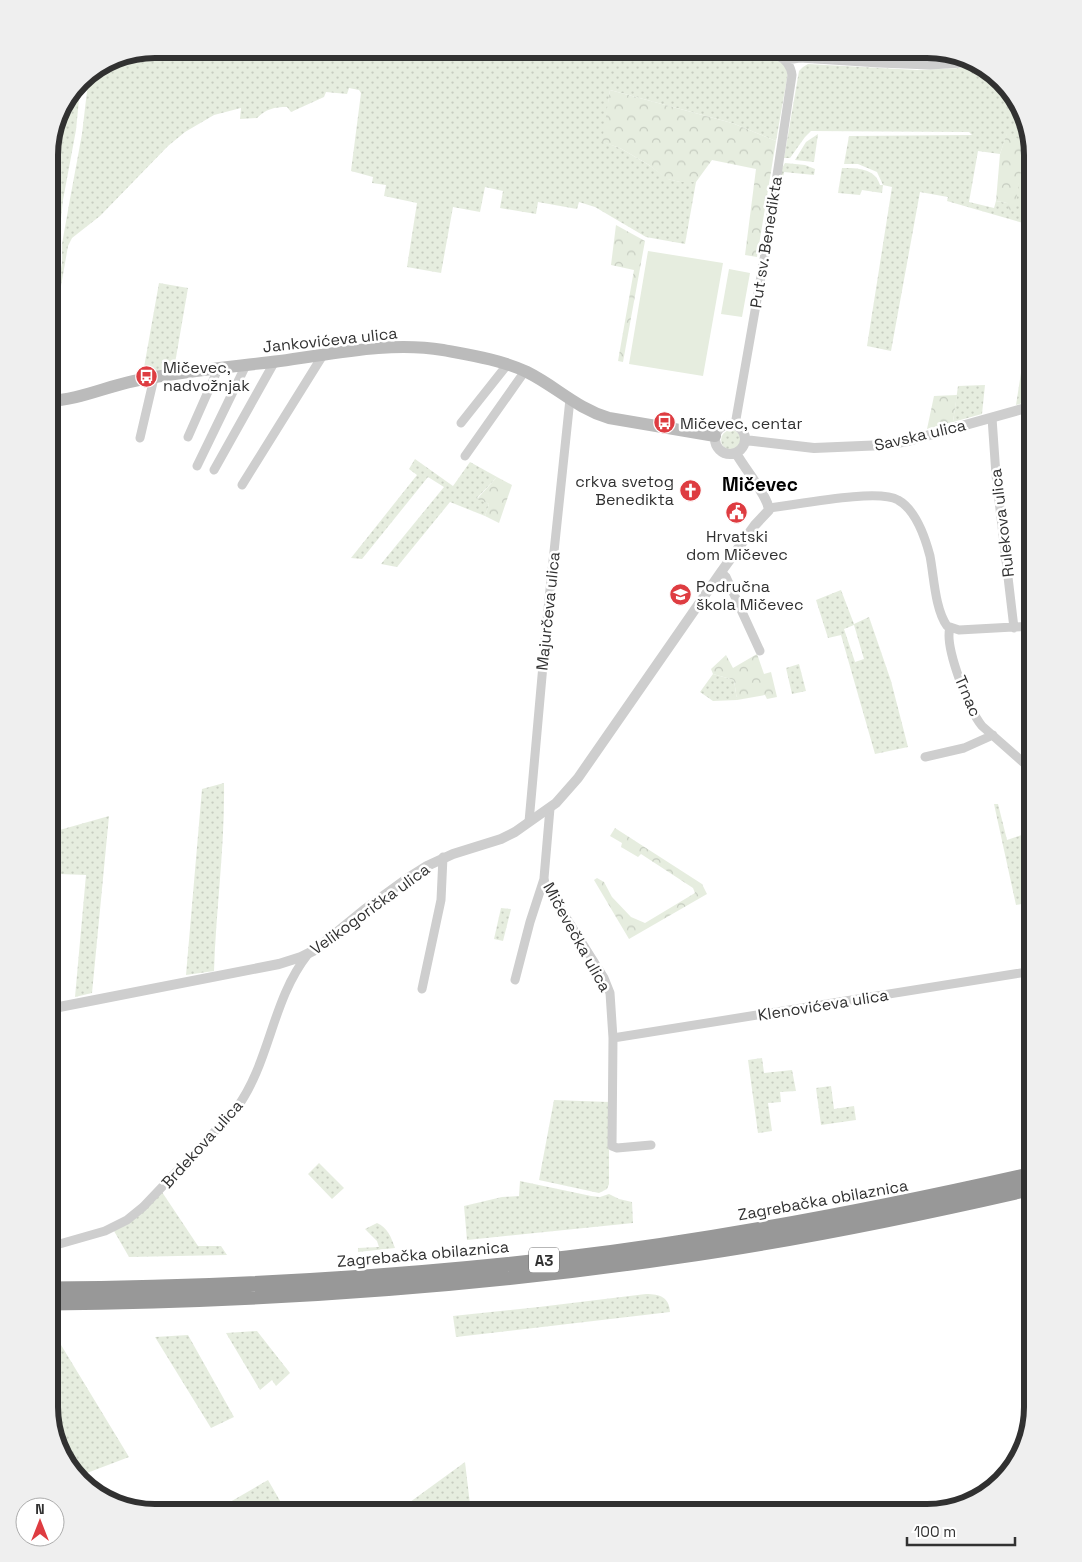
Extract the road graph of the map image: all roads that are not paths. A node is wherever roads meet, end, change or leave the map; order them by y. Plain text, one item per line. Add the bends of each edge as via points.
1 (782, 58) edge
2 (800, 58) edge
3 (800, 58) edge
4 (786, 60) junction
5 (959, 63) edge
6 (323, 355) junction
7 (275, 361) junction
8 (246, 365) junction
9 (507, 365) junction
10 (218, 369) junction
11 (525, 371) junction
12 (154, 378) junction
13 (58, 400) edge
14 (570, 400) junction
15 (1024, 409) edge
16 (992, 418) junction
17 (461, 423) dead end
18 (735, 425) junction
19 (715, 436) junction
20 (188, 437) dead end
21 (140, 438) dead end
22 (745, 440) junction
23 (736, 453) junction
24 (465, 456) dead end
25 (197, 466) dead end
26 (214, 470) dead end
27 (242, 485) dead end
28 (769, 508) junction
29 (721, 572) junction
30 (1024, 627) edge
31 (950, 628) junction
32 (1014, 628) junction
33 (760, 651) dead end
34 (993, 735) junction
35 (925, 757) dead end
36 (1024, 763) edge
37 (550, 808) junction
38 (529, 822) junction
39 (443, 857) junction
40 (544, 878) junction
41 (308, 954) junction
42 (1024, 973) edge
43 (515, 980) dead end
44 (422, 989) dead end
45 (58, 1007) edge
46 (613, 1038) junction
47 (651, 1145) dead end
48 (1024, 1176) edge
49 (1024, 1190) edge
50 (58, 1244) edge
51 (58, 1289) edge
52 (58, 1303) edge

1 - 4 street
2 - 5 street via 879,64
3 - 4 street
4 - 18 street, Put sv. Benedikta via 791,67 792,79
6 - 7 main road, Jankovićeva ulica
6 - 9 main road, Jankovićeva ulica via 373,349 428,348
6 - 27 street
7 - 8 main road, Jankovićeva ulica
7 - 26 street
8 - 10 main road, Jankovićeva ulica
8 - 25 street
9 - 11 main road, Jankovićeva ulica
9 - 17 street
10 - 12 main road, Jankovićeva ulica
10 - 20 street
11 - 14 main road, Jankovićeva ulica
11 - 24 street
12 - 13 main road, Jankovićeva ulica
12 - 21 street
14 - 19 main road, Jankovićeva ulica via 594,414 610,418
14 - 38 street, Majurčeva ulica
15 - 16 street, Savska ulica
16 - 22 street, Savska ulica via 873,447 814,448
16 - 32 street, Rulekova ulica
18 - 19 street via 723,426
18 - 22 street via 744,432
19 - 23 street via 722,452
22 - 23 street
23 - 28 street
28 - 29 street, Velikogorička ulica
28 - 31 street via 876,495 900,501 913,514 922,532 939,604
29 - 33 street
29 - 37 street, Velikogorička ulica via 578,778
30 - 32 street
31 - 32 street
31 - 34 street, Trnac via 954,662 967,699 976,719
34 - 35 street via 964,748
34 - 36 street, Trnac
37 - 38 street, Velikogorička ulica
37 - 40 street, Mičevečka ulica
38 - 39 street, Velikogorička ulica via 501,839
39 - 41 street, Velikogorička ulica via 393,888
39 - 44 street via 441,900
40 - 43 street
40 - 46 street, Mičevečka ulica via 608,985
41 - 45 street, Velikogorička ulica via 279,964
41 - 50 street, Brdekova ulica via 288,984 260,1065 236,1109 127,1220 105,1231
42 - 46 street, Klenovićeva ulica
46 - 47 street, Mičevečka ulica via 612,1146
48 - 51 highway, Zagrebačka obilaznica / A3 via 795,1224 568,1258 295,1282
49 - 52 highway, Zagrebačka obilaznica / A3 via 808,1235 570,1271 341,1292

